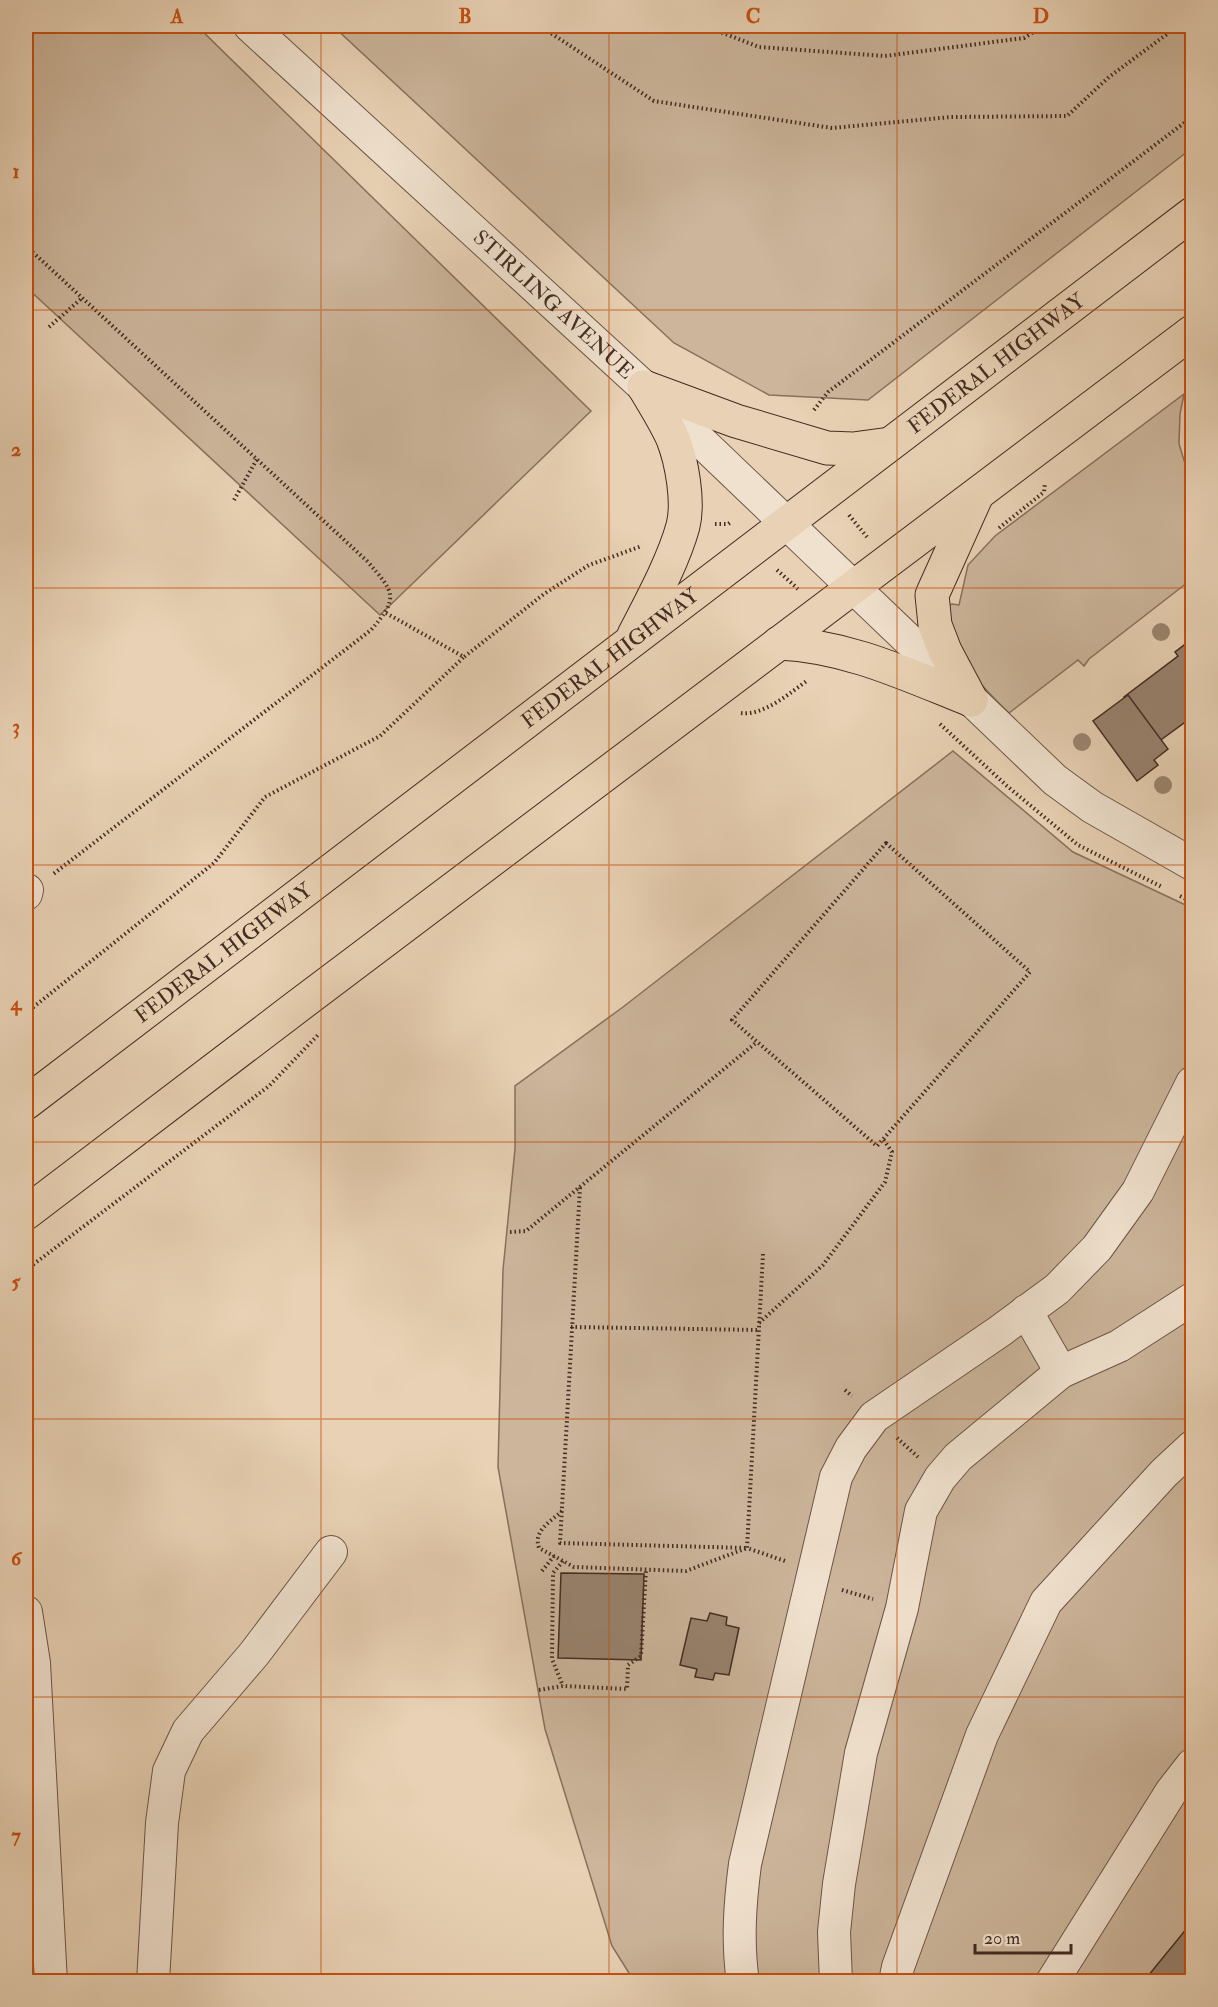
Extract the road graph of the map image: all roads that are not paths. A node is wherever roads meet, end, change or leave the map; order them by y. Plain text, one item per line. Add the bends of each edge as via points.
1 (250, 26) edge
2 (1192, 214) edge
3 (1192, 332) edge
4 (644, 387) junction
5 (892, 443) junction
6 (976, 495) junction
7 (787, 523) junction
8 (853, 588) junction
9 (629, 643) junction
10 (779, 643) junction
11 (971, 700) junction
12 (1192, 864) edge
13 (1192, 1083) edge
14 (26, 1103) edge
15 (26, 1213) edge
16 (1192, 1299) edge
17 (1026, 1311) junction
18 (1061, 1372) junction
19 (1192, 1448) edge
20 (331, 1552) dead end
21 (26, 1612) edge
22 (1192, 1765) edge
23 (51, 1982) edge
24 (153, 1982) edge
25 (743, 1982) edge
26 (836, 1982) edge
27 (895, 1982) edge
28 (1052, 1982) edge

1 - 4 street, STIRLING AVENUE
2 - 5 highway, FEDERAL HIGHWAY
3 - 6 highway
4 - 5 highway via 736,421 827,448
4 - 7 street, STIRLING AVENUE
4 - 9 highway via 679,458 684,482 683,524 658,589
5 - 7 highway, FEDERAL HIGHWAY
6 - 8 highway
6 - 11 highway via 932,595 935,625
7 - 8 street, STIRLING AVENUE
7 - 9 highway, FEDERAL HIGHWAY
8 - 10 highway
8 - 11 street, STIRLING AVENUE
9 - 14 highway, FEDERAL HIGHWAY
10 - 11 highway via 840,651
10 - 15 highway
11 - 12 street, STIRLING AVENUE via 1055,780 1092,807
13 - 17 street via 1138,1191 1097,1248 1057,1289
16 - 18 street via 1119,1346
17 - 18 street
17 - 25 street via 874,1417 836,1477 744,1864 739,1913
18 - 26 street via 958,1457 921,1511 902,1608 857,1775 834,1932
19 - 27 street via 1164,1473 1046,1602 982,1735
20 - 24 street via 254,1654 188,1731 168,1771
21 - 23 street via 35,1674
22 - 28 street

